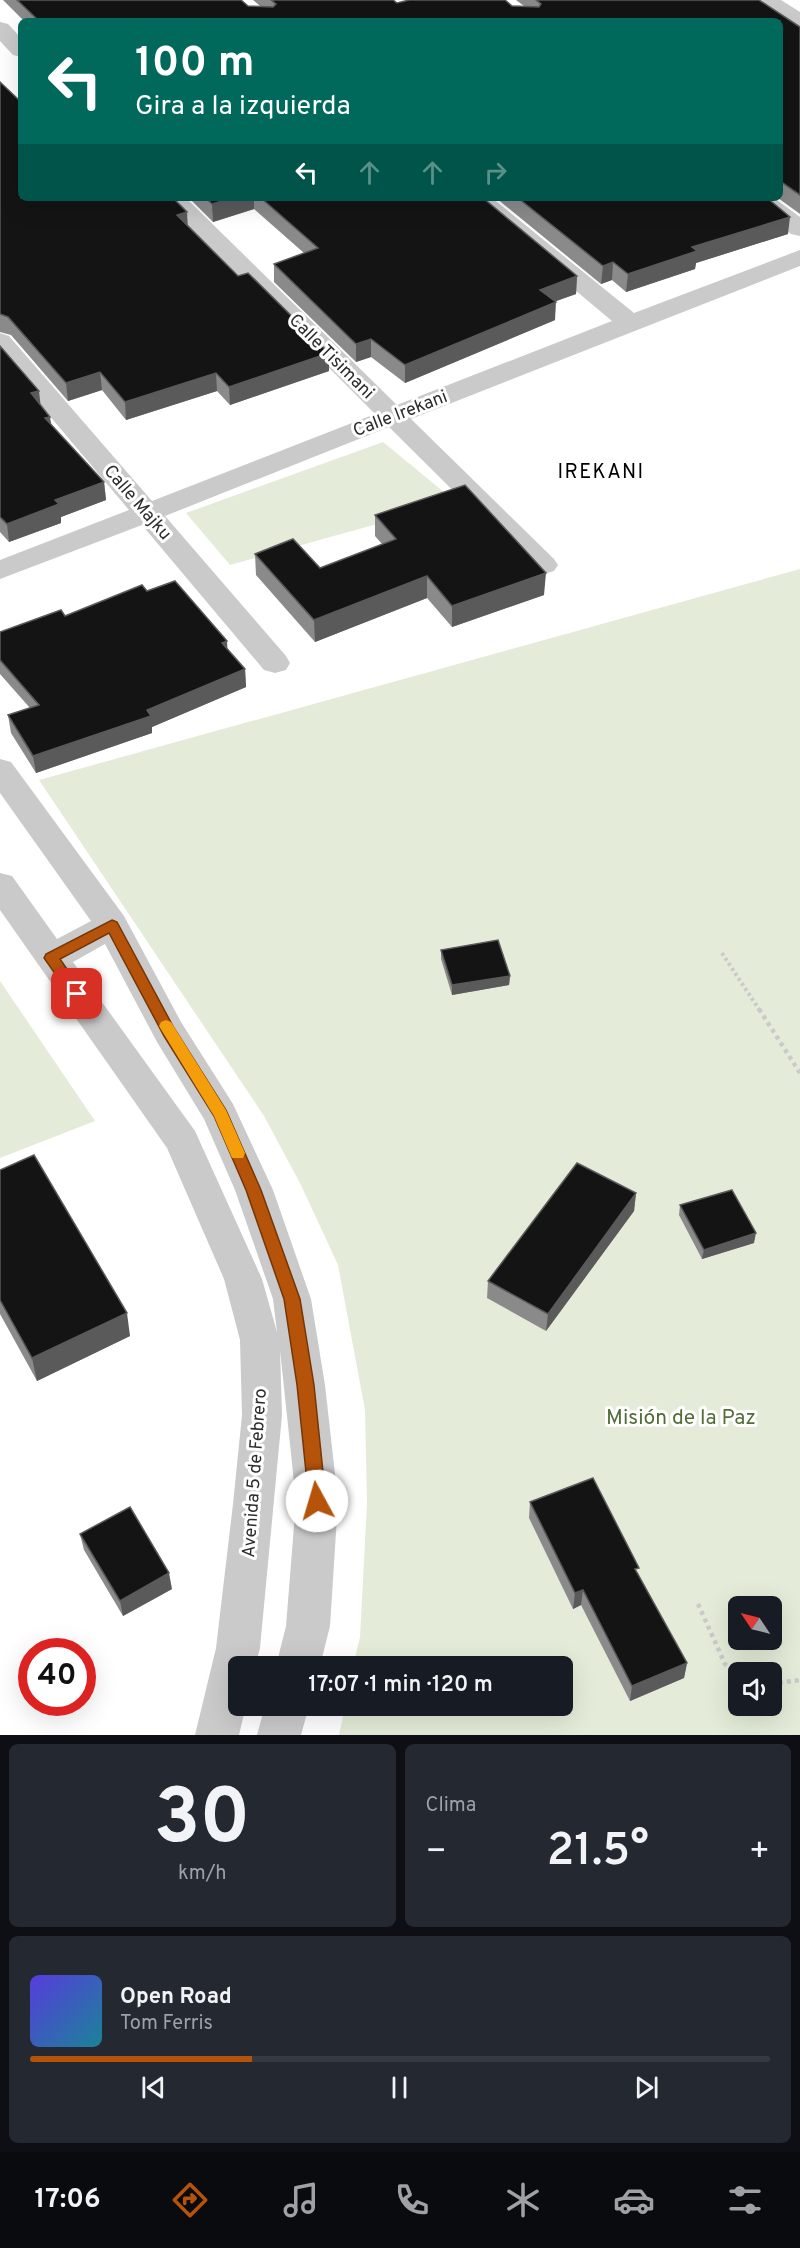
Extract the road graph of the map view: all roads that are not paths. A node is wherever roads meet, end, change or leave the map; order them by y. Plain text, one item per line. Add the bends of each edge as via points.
1 (766, 0) edge
2 (800, 21) edge
3 (0, 29) edge
4 (18, 47) edge
5 (175, 201) edge
6 (481, 201) edge
7 (763, 201) edge
8 (800, 229) edge
9 (800, 257) edge
10 (630, 324) junction
11 (0, 340) edge
12 (393, 416) junction
13 (146, 512) junction
14 (544, 565) dead end
15 (0, 570) edge
16 (276, 663) dead end
17 (0, 770) edge
18 (0, 885) edge
19 (112, 925) junction
20 (51, 958) junction
21 (301, 1656) edge
22 (284, 1716) edge
23 (218, 1735) edge
24 (279, 1735) edge

1 - 2 street
3 - 4 street
5 - 12 street, Calle Tisimani
6 - 10 street
7 - 8 street
9 - 10 street, Calle Irekani
10 - 12 street, Calle Irekani
11 - 13 street, Calle Majku
12 - 13 street, Calle Irekani
12 - 14 street, Calle Tisimani
13 - 15 street, Calle Irekani
13 - 16 street, Calle Majku
17 - 19 street
18 - 20 street, Avenida 5 de Febrero
19 - 20 street
19 - 21 street via 169,1032 220,1114 254,1190 292,1299 317,1501 309,1626
20 - 23 street, Avenida 5 de Febrero via 182,1141 243,1279 260,1340 262,1415 254,1504 238,1648
22 - 24 street

